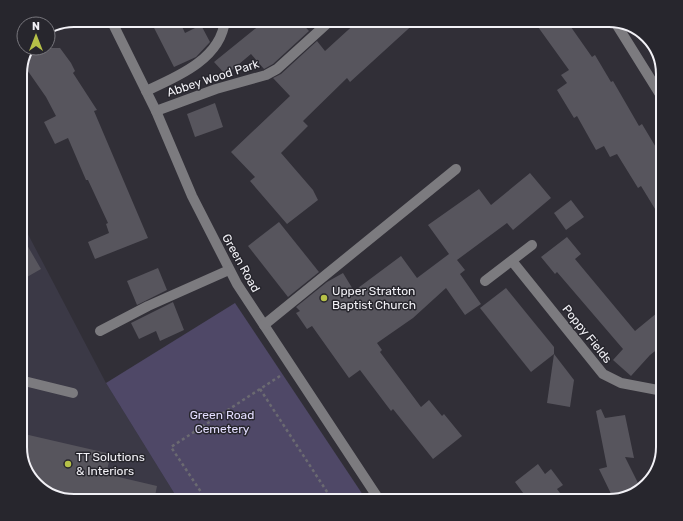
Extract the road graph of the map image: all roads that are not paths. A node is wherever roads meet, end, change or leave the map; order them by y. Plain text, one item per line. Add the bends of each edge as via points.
1 (114, 27) edge
2 (223, 27) edge
3 (323, 27) edge
4 (619, 28) edge
5 (656, 89) edge
6 (146, 91) junction
7 (156, 111) junction
8 (456, 168) dead end
9 (532, 245) dead end
10 (512, 261) junction
11 (229, 270) junction
12 (485, 281) dead end
13 (264, 325) junction
14 (100, 330) dead end
15 (27, 382) edge
16 (656, 390) edge
17 (73, 393) dead end
18 (375, 494) edge

1 - 6 street, Green Road
2 - 6 street via 219,39 207,55 175,78
3 - 7 street, Abbey Wood Park via 277,69 266,75 216,89
4 - 5 street
6 - 7 street, Green Road
7 - 11 street, Green Road via 192,196
8 - 13 street
9 - 10 street
10 - 12 street
10 - 16 street, Poppy Fields via 602,374 621,383
11 - 13 street, Green Road
11 - 14 street
13 - 18 street, Green Road
15 - 17 street

